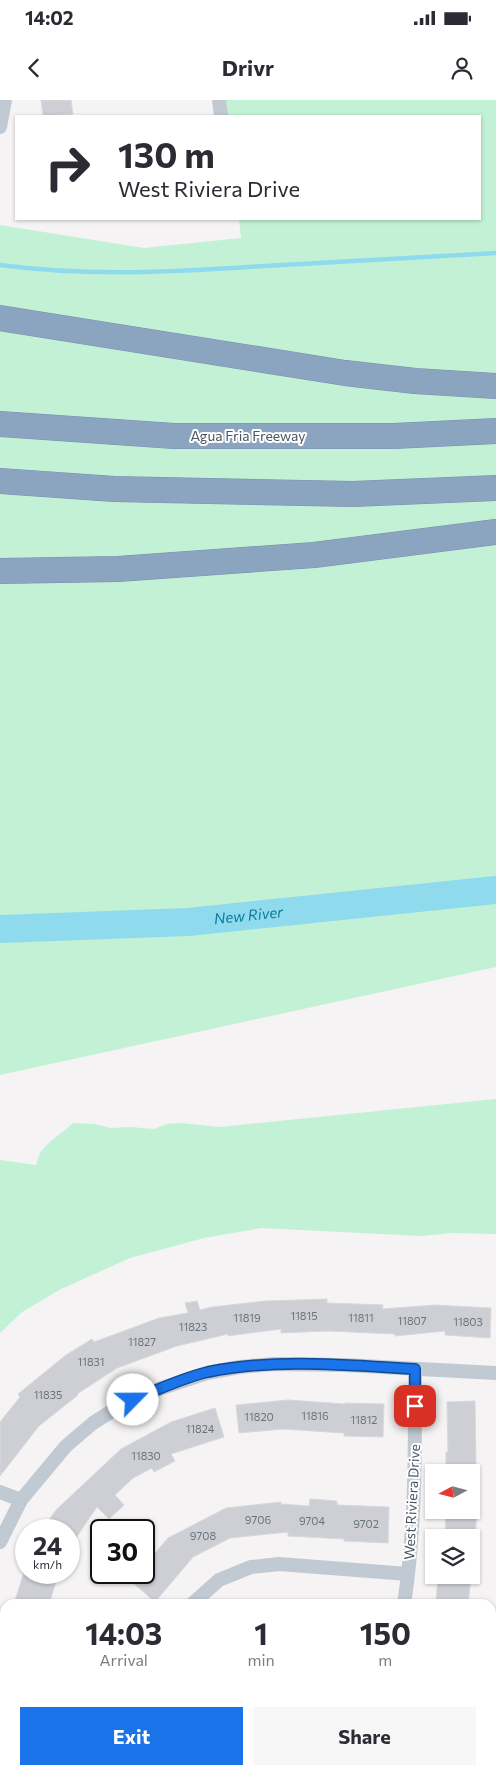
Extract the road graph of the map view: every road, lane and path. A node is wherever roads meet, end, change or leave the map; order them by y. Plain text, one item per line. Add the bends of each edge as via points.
1 (5, 100) edge
2 (219, 100) edge
3 (221, 115) edge
4 (0, 127) edge
5 (0, 318) edge
6 (496, 386) edge
7 (0, 424) edge
8 (496, 431) edge
9 (0, 481) edge
10 (496, 488) edge
11 (496, 532) edge
12 (0, 571) edge
13 (415, 1369) junction
14 (496, 1373) edge
15 (0, 1492) edge
16 (21, 1500) junction
17 (0, 1542) edge
18 (408, 1574) junction
19 (198, 1599) edge
20 (405, 1599) edge

1 - 4 street
2 - 3 street
5 - 6 highway via 345,373
7 - 8 highway, Agua Fria Freeway via 174,436 394,436
9 - 10 highway via 114,490 343,494
11 - 12 highway via 314,556 118,569
13 - 14 street
13 - 16 street via 274,1364 207,1373 167,1386 120,1406 93,1423 66,1446
13 - 18 street, West Riviera Drive via 414,1500
15 - 16 street
16 - 17 street
18 - 19 street via 280,1564 251,1567 219,1580
18 - 20 street, West Riviera Drive

